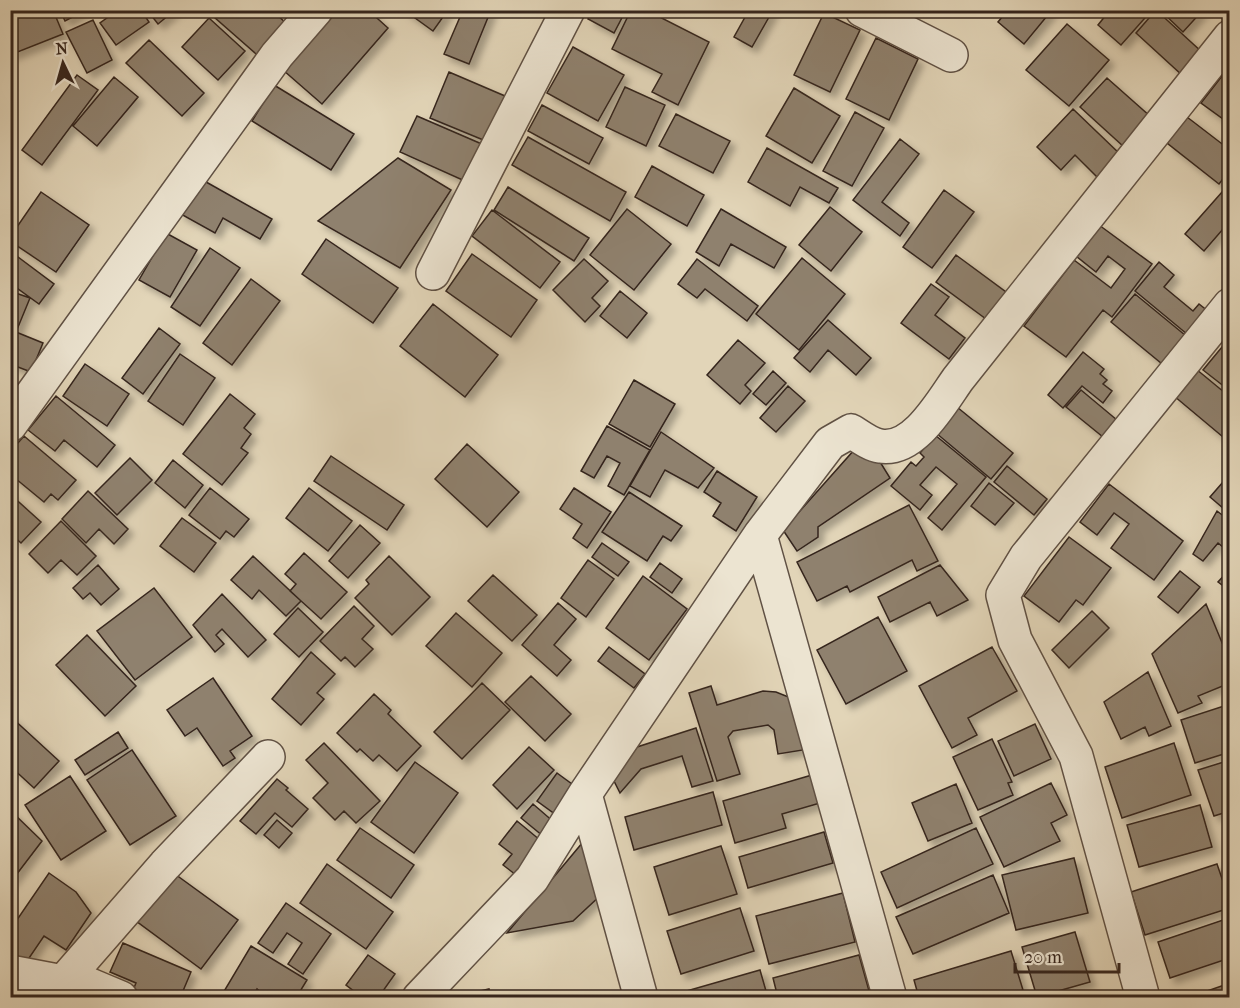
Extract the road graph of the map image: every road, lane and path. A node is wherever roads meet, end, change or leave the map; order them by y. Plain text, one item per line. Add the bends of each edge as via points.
1 (316, 10) edge
2 (568, 10) edge
3 (862, 10) edge
4 (1230, 37) edge
5 (951, 55) dead end
6 (433, 273) dead end
7 (1230, 305) edge
8 (10, 425) edge
9 (760, 535) junction
10 (268, 757) dead end
11 (585, 794) junction
12 (10, 972) edge
13 (58, 990) edge
14 (121, 998) edge
15 (418, 998) edge
16 (641, 998) edge
17 (890, 998) edge
18 (1143, 998) edge

1 - 8 street via 277,55
2 - 6 street
3 - 5 street
4 - 9 street via 927,422 906,443 880,446 851,431 830,443
7 - 18 street via 1026,557 1003,595 1015,640 1076,756
9 - 11 street
9 - 17 street
10 - 13 street via 165,865
11 - 15 street via 532,879
11 - 16 street
12 - 13 street
13 - 14 street via 83,982

